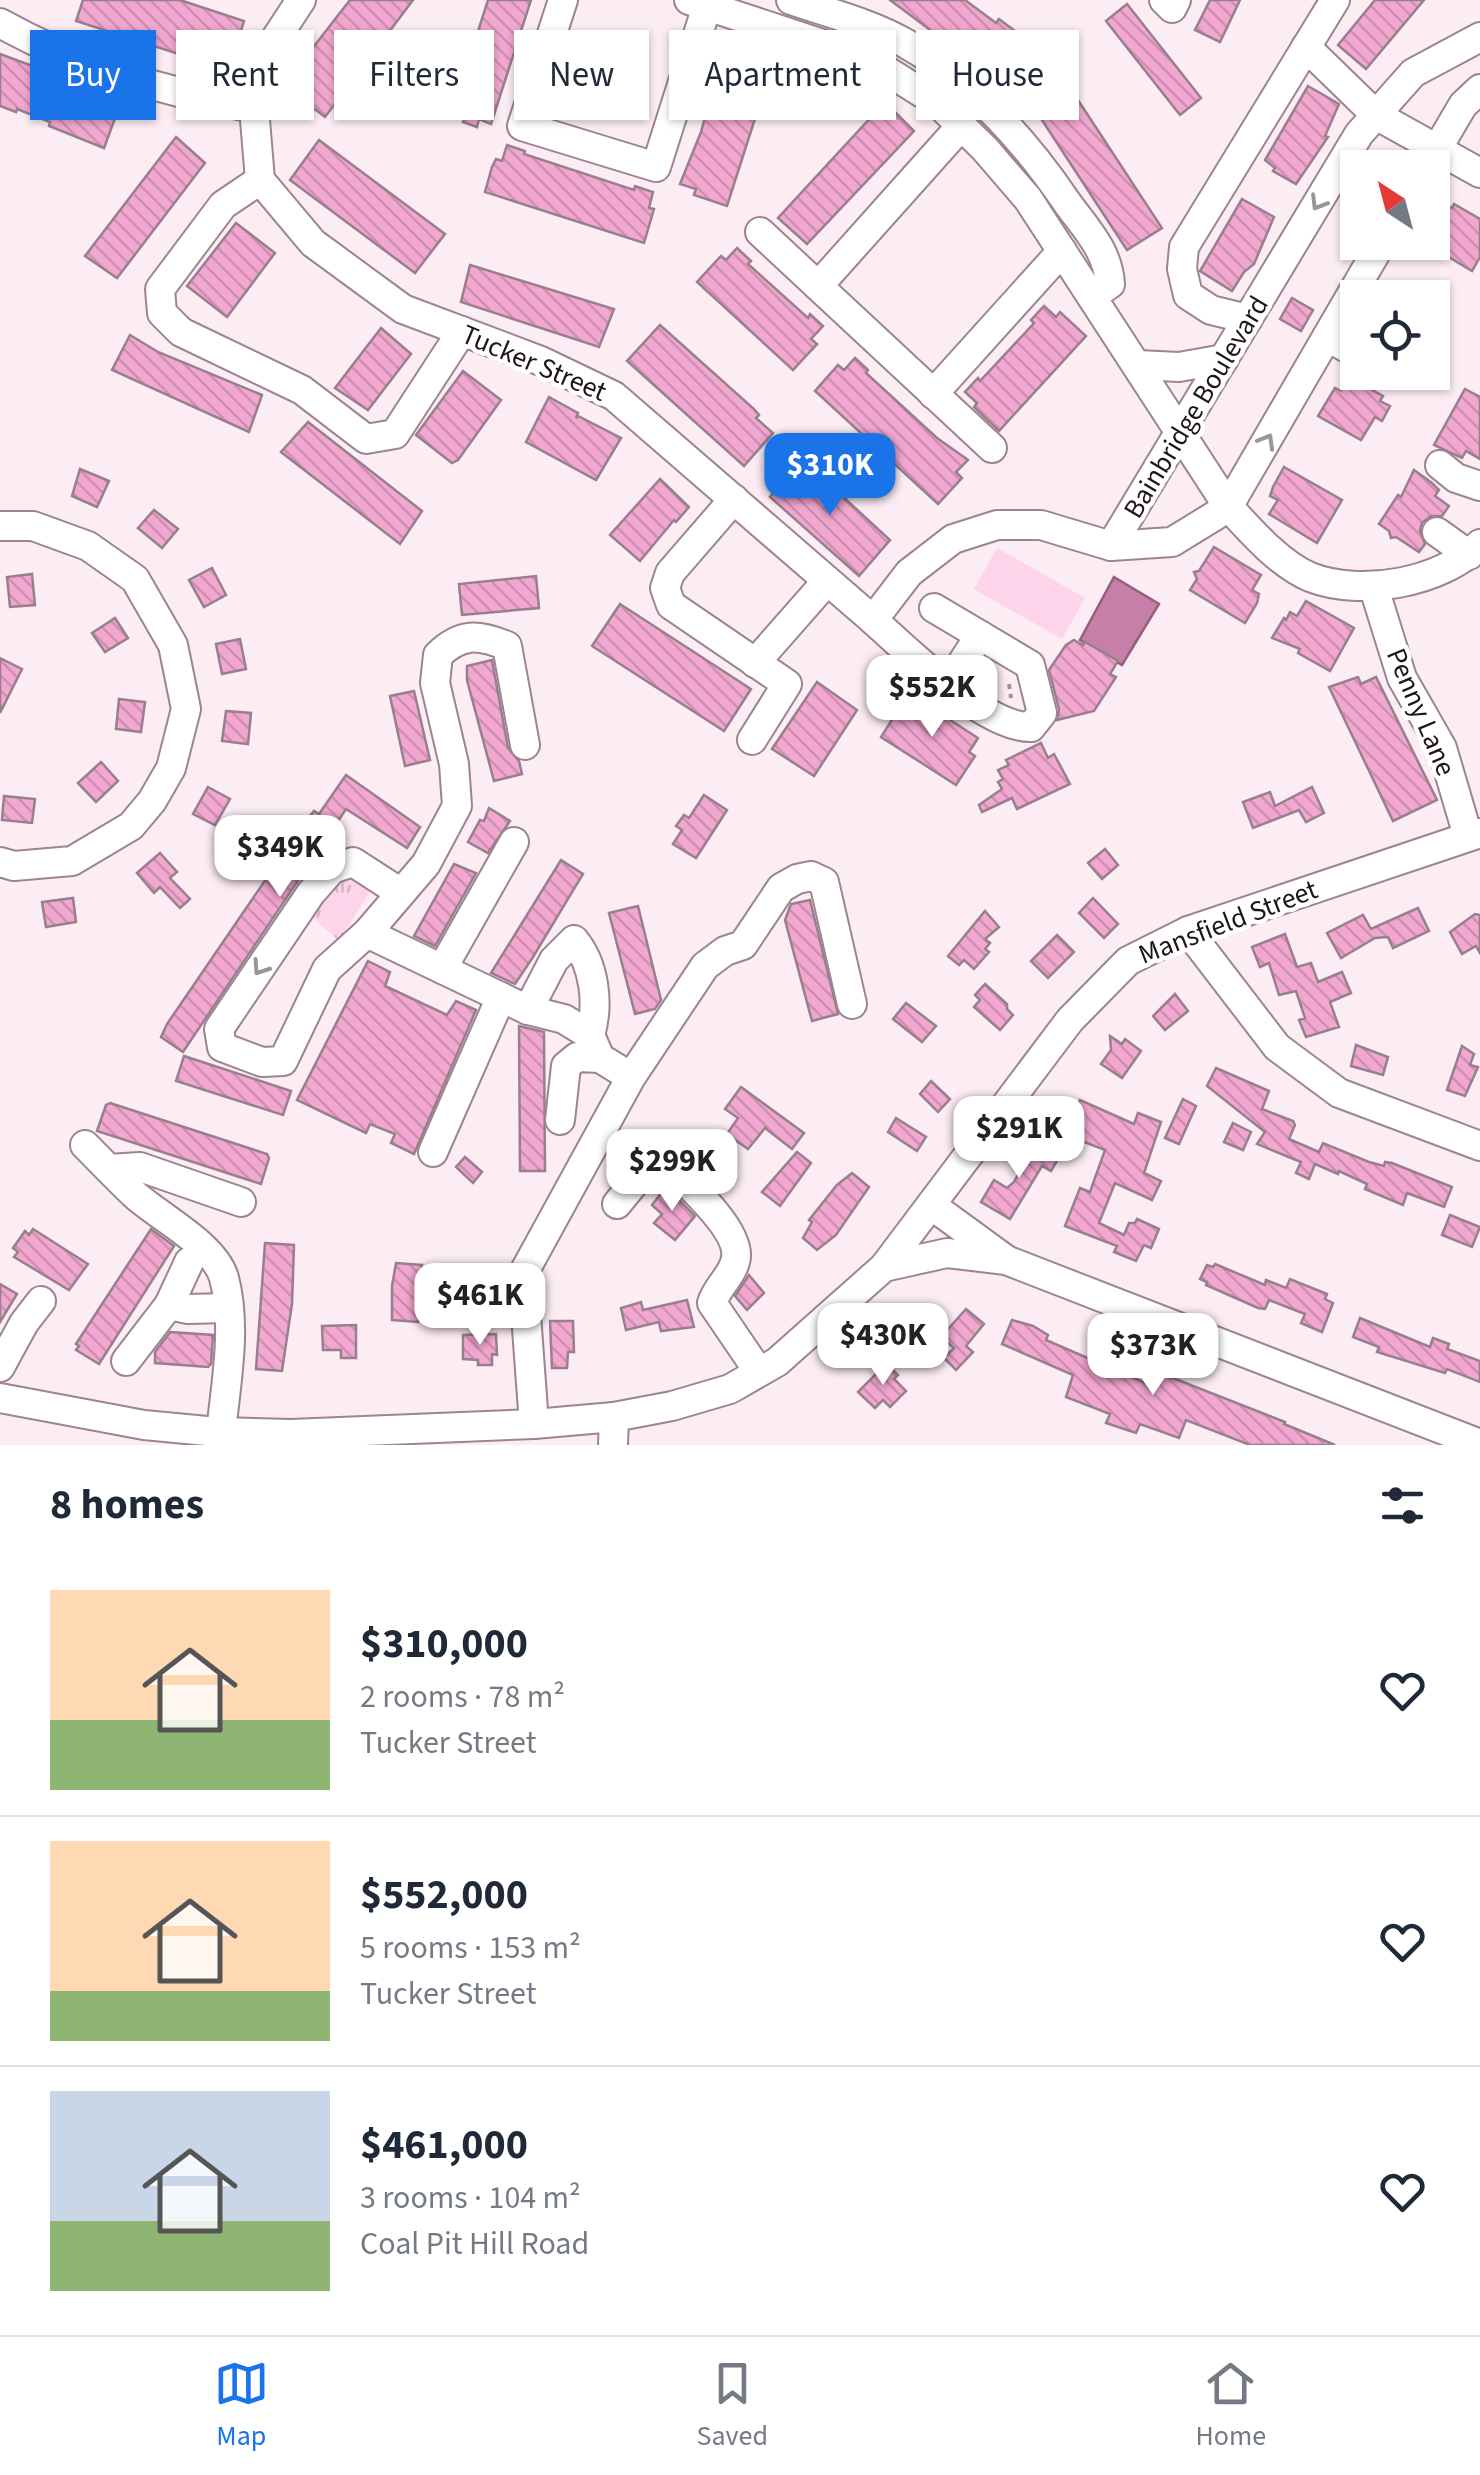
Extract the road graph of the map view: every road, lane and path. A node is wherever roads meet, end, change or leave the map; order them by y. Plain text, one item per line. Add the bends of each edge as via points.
1 (301, 0) edge
2 (562, 0) edge
3 (790, 0) edge
4 (1164, 0) edge
5 (1176, 0) edge
6 (1335, 0) edge
7 (698, 3) edge
8 (0, 22) edge
9 (860, 22) junction
10 (281, 30) edge
11 (781, 30) edge
12 (858, 30) edge
13 (1480, 37) edge
14 (1306, 48) junction
15 (896, 76) edge
16 (1480, 89) edge
17 (176, 92) edge
18 (1376, 116) junction
19 (255, 120) edge
20 (961, 126) junction
21 (1007, 126) junction
22 (985, 149) junction
23 (1422, 150) edge
24 (1436, 150) edge
25 (1450, 163) edge
26 (1480, 172) edge
27 (260, 180) junction
28 (760, 232) dead end
29 (1062, 251) junction
30 (1372, 260) edge
31 (818, 286) junction
32 (1092, 296) junction
33 (1248, 319) junction
34 (462, 331) junction
35 (1327, 337) junction
36 (1340, 344) edge
37 (1224, 359) junction
38 (1138, 366) junction
39 (933, 394) junction
40 (1181, 431) junction
41 (992, 448) dead end
42 (734, 499) junction
43 (1227, 504) junction
44 (0, 526) edge
45 (1437, 532) dead end
46 (1112, 546) junction
47 (1475, 549) edge
48 (828, 581) junction
49 (1374, 588) junction
50 (934, 608) dead end
51 (873, 620) junction
52 (980, 635) junction
53 (755, 663) junction
54 (948, 686) junction
55 (752, 740) dead end
56 (526, 745) dead end
57 (1474, 834) edge
58 (514, 842) dead end
59 (0, 862) edge
60 (401, 893) junction
61 (1188, 932) junction
62 (368, 933) junction
63 (442, 969) junction
64 (501, 997) junction
65 (852, 1004) dead end
66 (528, 1010) junction
67 (595, 1047) junction
68 (631, 1077) junction
69 (560, 1120) dead end
70 (85, 1145) dead end
71 (1480, 1146) edge
72 (434, 1152) dead end
73 (109, 1169) junction
74 (240, 1202) dead end
75 (617, 1204) dead end
76 (931, 1205) junction
77 (1006, 1260) junction
78 (189, 1262) dead end
79 (884, 1268) junction
80 (42, 1301) dead end
81 (169, 1305) junction
82 (228, 1308) junction
83 (126, 1361) dead end
84 (0, 1366) edge
85 (758, 1372) junction
86 (0, 1398) edge
87 (534, 1424) junction
88 (613, 1431) edge
89 (222, 1432) junction
90 (1449, 1439) edge
91 (1480, 1444) edge

1 - 10 street
2 - 7 street via 522,126 656,166
3 - 9 street
4 - 5 street via 1172,8
6 - 14 street
7 - 11 street
8 - 17 street via 40,45
9 - 12 street
9 - 21 street via 957,78
13 - 18 street, Bainbridge Boulevard via 1413,72
14 - 18 street
14 - 33 street via 1184,248 1188,295 1211,310
15 - 20 street
16 - 24 street
18 - 23 street
18 -> 33 street, Bainbridge Boulevard
19 - 27 street
20 - 22 street
20 - 31 street
21 - 22 street
21 - 32 street via 1108,262 1110,284
22 - 29 street
25 - 26 street
27 - 34 street, Tucker Street via 313,243 403,309
27 - 34 street via 224,205 160,290 162,313 181,332 302,390 366,439 395,434
28 - 31 street
29 - 32 street
29 - 39 street
30 - 35 street, Bainbridge Boulevard
31 - 39 street
32 - 38 street
33 - 37 street, Bainbridge Boulevard
34 - 42 street, Tucker Street via 614,396
35 - 36 street
43 -> 35 street, Bainbridge Boulevard
37 - 38 street via 1179,368
37 - 40 street, Bainbridge Boulevard
38 - 40 street
39 - 41 street
40 - 43 street
40 - 46 street, Bainbridge Boulevard
42 - 48 street, Tucker Street
42 - 53 street via 670,573 665,588 671,605
43 - 46 street, Bainbridge Boulevard via 1172,542
43 - 49 street via 1262,543 1310,576
44 - 59 street via 34,526 88,546 135,579 173,645 186,709 171,768 131,826 72,860
45 - 47 street
46 - 51 street via 1042,525 997,525 953,539 909,573
47 - 49 street via 1416,580
48 - 51 street, Tucker Street
48 - 53 street
49 - 57 street, Penny Lane via 1402,678 1442,748
50 - 52 street
51 - 54 street, Tucker Street
52 - 54 street
52 - 54 street, Tucker Street via 1030,665 1042,713 1031,727 1012,728
53 - 55 street via 787,684
56 - 60 street via 507,646 462,636 450,643 438,655 435,684 457,806 426,864
57 - 61 street, Mansfield Street
58 - 63 street
60 - 62 street
60 -> 62 street via 353,862 332,870 218,1030 222,1047 262,1062 283,1061 327,969
61 - 71 street via 1278,1046 1339,1093
61 - 76 street, Mansfield Street via 1128,961 1070,1020
62 - 63 street
63 - 64 street
64 - 66 street
64 - 72 street
65 - 68 street via 824,882 796,879 772,898 743,945 705,966
66 - 67 street via 564,1019
66 - 67 street via 554,960 574,940 586,954 597,1012
67 - 68 street
67 - 69 street via 566,1066
68 - 87 street via 523,1274
70 - 73 street
73 - 74 street via 140,1167
73 - 82 street via 219,1265
75 - 85 street via 644,1171 665,1162 716,1215 735,1242 736,1262 712,1303
76 - 77 street
76 - 79 street, Mansfield Street
77 - 79 street via 947,1253
77 - 90 street
78 - 81 street
79 - 85 street, Mansfield Street
80 - 84 street
81 - 82 street
81 - 83 street
82 - 89 street
85 - 88 street, Mansfield Street
86 - 89 street, Mansfield Street
87 - 88 street, Mansfield Street via 563,1420
87 - 89 street, Mansfield Street
90 - 91 street

